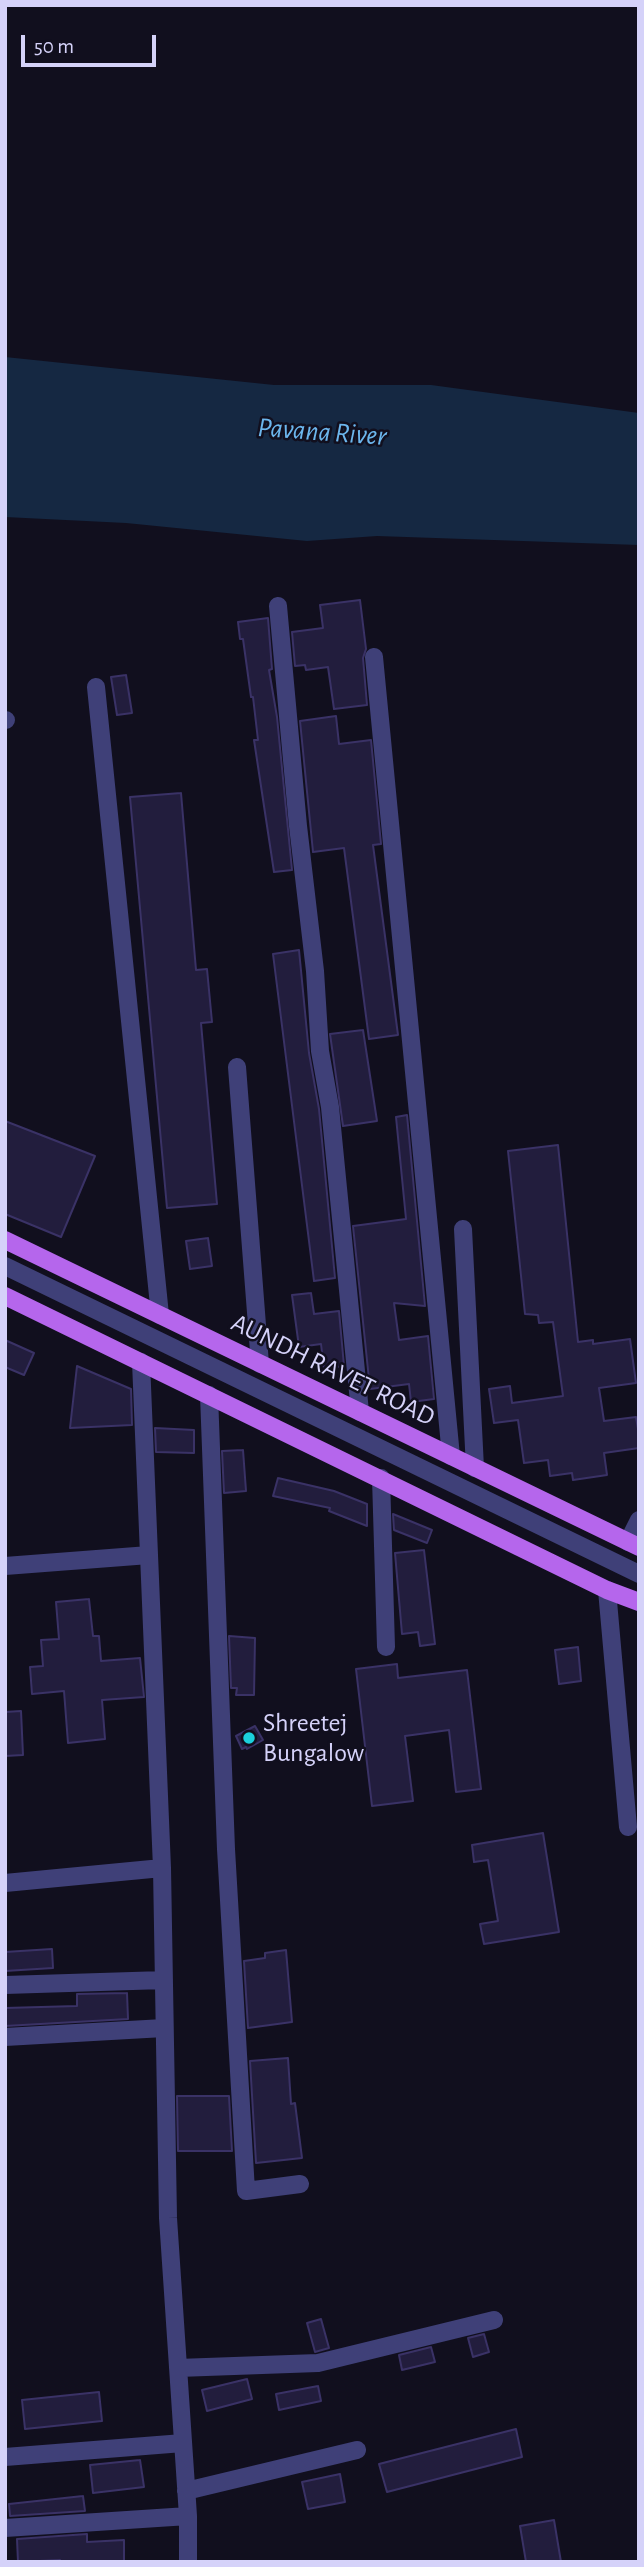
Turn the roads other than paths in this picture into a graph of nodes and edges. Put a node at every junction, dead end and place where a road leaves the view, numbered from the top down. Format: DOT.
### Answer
graph roads {
  1 [pos="278,606"];
  2 [pos="374,657"];
  3 [pos="96,687"];
  4 [pos="237,1067"];
  5 [pos="463,1229"];
  6 [pos="5,1240"];
  7 [pos="5,1266"];
  8 [pos="5,1296"];
  9 [pos="160,1315"];
  10 [pos="141,1362"];
  11 [pos="260,1364"];
  12 [pos="209,1395"];
  13 [pos="360,1412"];
  14 [pos="451,1456"];
  15 [pos="475,1468"];
  16 [pos="382,1478"];
  17 [pos="639,1520"];
  18 [pos="634,1544"];
  19 [pos="149,1555"];
  20 [pos="5,1566"];
  21 [pos="639,1574"];
  22 [pos="607,1590"];
  23 [pos="639,1602"];
  24 [pos="386,1647"];
  25 [pos="628,1827"];
  26 [pos="162,1868"];
  27 [pos="5,1883"];
  28 [pos="164,1980"];
  29 [pos="5,1985"];
  30 [pos="164,2028"];
  31 [pos="5,2037"];
  32 [pos="300,2184"];
  33 [pos="494,2320"];
  34 [pos="178,2368"];
  35 [pos="183,2443"];
  36 [pos="357,2451"];
  37 [pos="5,2457"];
  38 [pos="186,2491"];
  39 [pos="188,2516"];
  40 [pos="5,2528"];
  41 [pos="188,2562"];
  1 -- 13 [label="street"];
  2 -- 14 [label="street"];
  3 -- 9 [label="street"];
  4 -- 11 [label="street"];
  5 -- 15 [label="street"];
  6 -- 9 [label="main road, AUNDH RAVET ROAD"];
  7 -- 21 [label="street"];
  8 -- 10 [label="main road"];
  9 -- 11 [label="main road, AUNDH RAVET ROAD"];
  10 -- 12 [label="main road"];
  10 -- 19 [label="street"];
  11 -- 13 [label="main road, AUNDH RAVET ROAD"];
  12 -- 16 [label="main road"];
  12 -- 32 [label="street"];
  13 -- 14 [label="main road, AUNDH RAVET ROAD"];
  14 -- 15 [label="main road, AUNDH RAVET ROAD"];
  15 -- 18 [label="main road, AUNDH RAVET ROAD"];
  16 -- 22 [label="main road"];
  16 -- 24 [label="street"];
  17 -- 18 [label="street"];
  19 -- 20 [label="street"];
  19 -- 26 [label="street"];
  22 -- 23 [label="main road"];
  22 -- 25 [label="street"];
  26 -- 27 [label="street"];
  26 -- 28 [label="street"];
  28 -- 29 [label="street"];
  28 -- 30 [label="street"];
  30 -- 31 [label="street"];
  30 -- 34 [label="street"];
  33 -- 34 [label="street"];
  34 -- 35 [label="street"];
  35 -- 37 [label="street"];
  35 -- 38 [label="street"];
  36 -- 38 [label="street"];
  38 -- 39 [label="street"];
  39 -- 40 [label="street"];
  39 -- 41 [label="street"];
}
